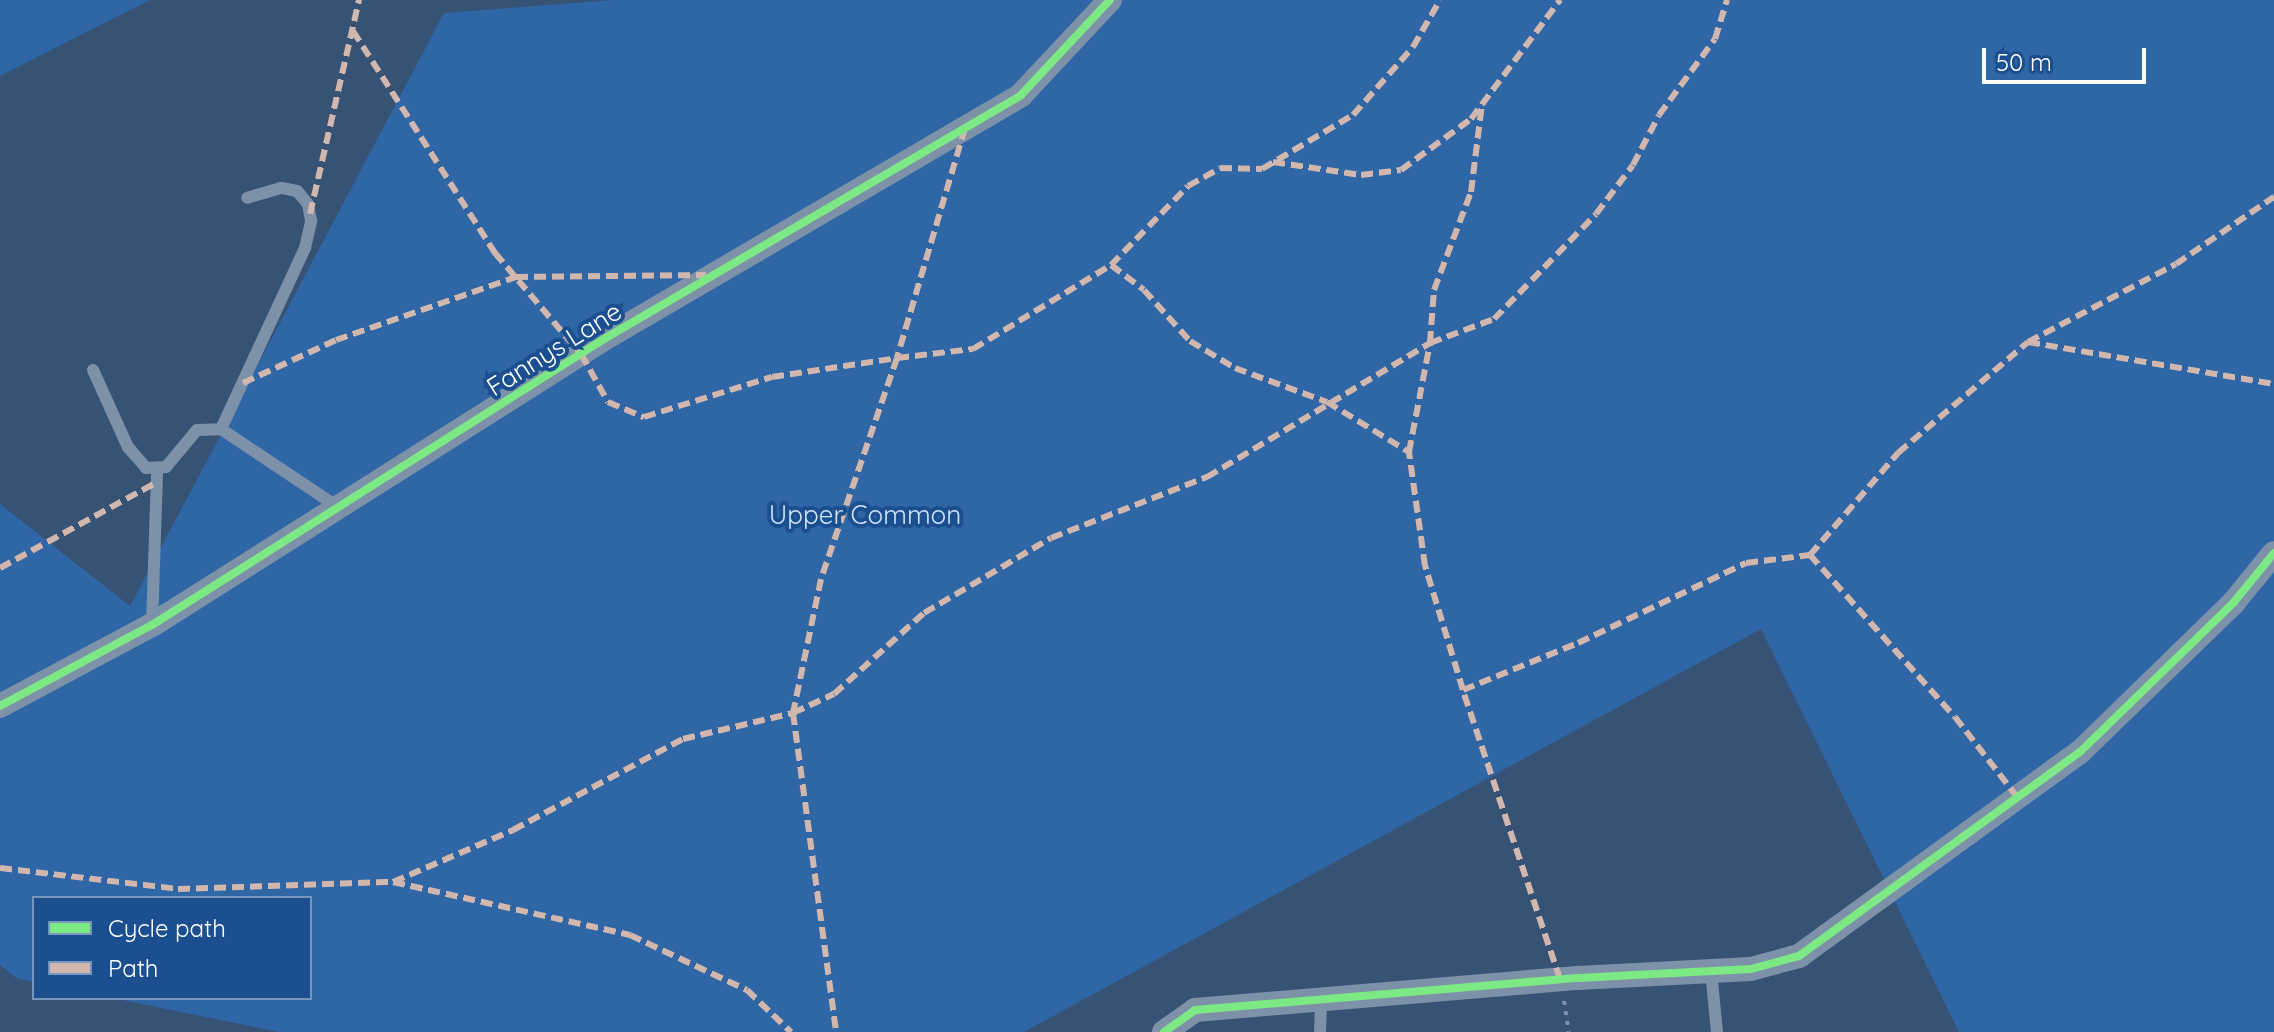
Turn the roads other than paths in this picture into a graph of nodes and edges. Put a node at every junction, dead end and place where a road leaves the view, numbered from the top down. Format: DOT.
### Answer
graph roads {
  1 [pos="1110,0"];
  2 [pos="247,198"];
  3 [pos="93,370"];
  4 [pos="221,429"];
  5 [pos="157,471"];
  6 [pos="341,509"];
  7 [pos="2274,553"];
  8 [pos="152,625"];
  9 [pos="0,706"];
  10 [pos="1711,971"];
  11 [pos="1321,999"];
  12 [pos="1164,1032"];
  13 [pos="1320,1032"];
  14 [pos="1717,1032"];
  1 -- 6 [label="street, Fannys Lane"];
  2 -- 4 [label="lane"];
  3 -- 5 [label="lane"];
  4 -- 5 [label="lane"];
  4 -- 6 [label="lane"];
  5 -- 8 [label="lane"];
  6 -- 8 [label="street, Fannys Lane"];
  7 -- 10 [label="street"];
  8 -- 9 [label="street, Fannys Lane"];
  10 -- 11 [label="street"];
  10 -- 14 [label="lane"];
  11 -- 12 [label="street"];
  11 -- 13 [label="lane"];
}
